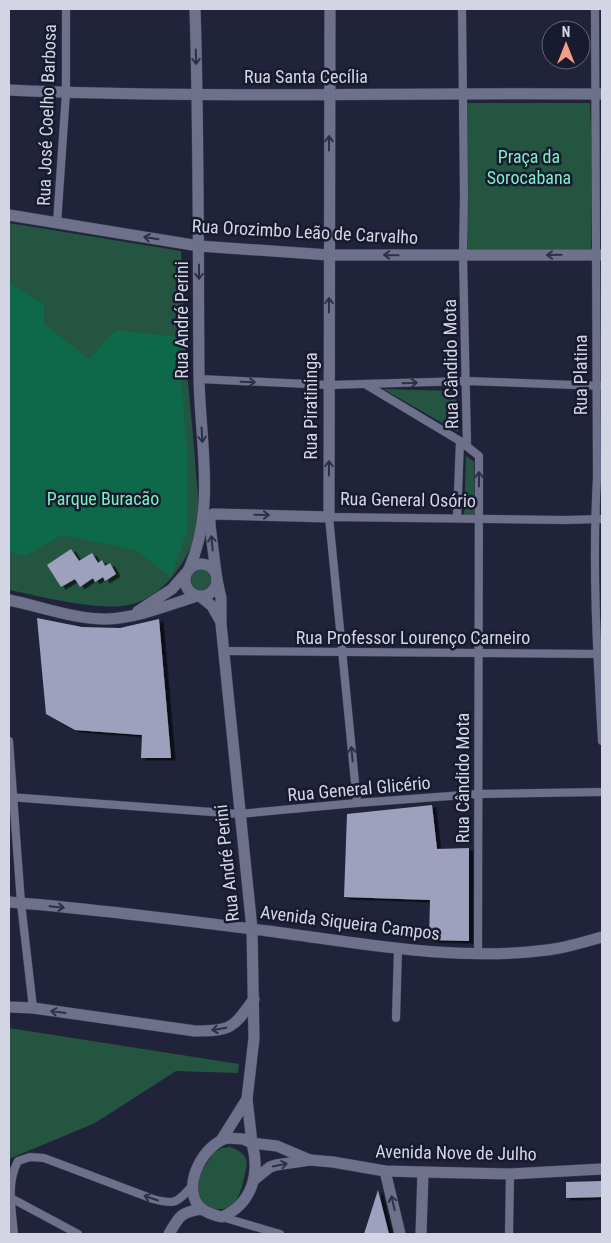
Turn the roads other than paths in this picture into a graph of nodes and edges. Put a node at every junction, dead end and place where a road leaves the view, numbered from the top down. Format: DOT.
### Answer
graph roads {
  1 [pos="66,9"];
  2 [pos="194,9"];
  3 [pos="330,9"];
  4 [pos="462,9"];
  5 [pos="595,9"];
  6 [pos="9,90"];
  7 [pos="66,93"];
  8 [pos="197,94"];
  9 [pos="598,94"];
  10 [pos="329,95"];
  11 [pos="463,95"];
  12 [pos="9,215"];
  13 [pos="57,223"];
  14 [pos="199,246"];
  15 [pos="329,254"];
  16 [pos="599,255"];
  17 [pos="463,256"];
  18 [pos="199,380"];
  19 [pos="466,381"];
  20 [pos="365,384"];
  21 [pos="328,385"];
  22 [pos="599,386"];
  23 [pos="460,441"];
  24 [pos="467,446"];
  25 [pos="214,514"];
  26 [pos="329,516"];
  27 [pos="457,518"];
  28 [pos="479,518"];
  29 [pos="598,519"];
  30 [pos="187,571"];
  31 [pos="216,576"];
  32 [pos="199,596"];
  33 [pos="9,600"];
  34 [pos="130,616"];
  35 [pos="221,624"];
  36 [pos="224,651"];
  37 [pos="341,653"];
  38 [pos="479,653"];
  39 [pos="600,654"];
  40 [pos="9,741"];
  41 [pos="602,741"];
  42 [pos="602,792"];
  43 [pos="477,794"];
  44 [pos="11,797"];
  45 [pos="357,803"];
  46 [pos="239,814"];
  47 [pos="9,902"];
  48 [pos="21,903"];
  49 [pos="252,929"];
  50 [pos="602,937"];
  51 [pos="398,948"];
  52 [pos="478,954"];
  53 [pos="254,999"];
  54 [pos="9,1007"];
  55 [pos="33,1008"];
  56 [pos="396,1018"];
  57 [pos="247,1099"];
  58 [pos="222,1140"];
  59 [pos="252,1142"];
  60 [pos="310,1160"];
  61 [pos="602,1169"];
  62 [pos="385,1171"];
  63 [pos="423,1172"];
  64 [pos="510,1174"];
  65 [pos="255,1179"];
  66 [pos="192,1186"];
  67 [pos="10,1198"];
  68 [pos="202,1209"];
  69 [pos="222,1217"];
  70 [pos="14,1234"];
  71 [pos="78,1234"];
  72 [pos="169,1234"];
  73 [pos="280,1234"];
  74 [pos="400,1234"];
  75 [pos="421,1234"];
  76 [pos="509,1234"];
  1 -- 7 [label="street, Rua José Coelho Barbosa"];
  2 -- 8 [label="main road, Rua André Perini, one-way"];
  3 -- 10 [label="main road, Rua Piratininga"];
  4 -- 11 [label="street, Rua Cândido Mota"];
  5 -- 9 [label="street, Rua Platina"];
  6 -- 7 [label="main road, Rua Santa Cecília"];
  7 -- 8 [label="main road, Rua Santa Cecília"];
  7 -- 13 [label="street, Rua José Coelho Barbosa"];
  8 -- 10 [label="main road, Rua Santa Cecília"];
  8 -- 14 [label="main road, Rua André Perini"];
  9 -- 11 [label="main road, Rua Santa Cecília"];
  9 -- 16 [label="street, Rua Platina"];
  10 -- 11 [label="main road, Rua Santa Cecília"];
  15 -- 10 [label="main road, Rua Piratininga, one-way"];
  11 -- 17 [label="street, Rua Cândido Mota"];
  12 -- 13 [label="main road, Rua Orozimbo Leão de Carvalho"];
  14 -- 13 [label="main road, Rua Orozimbo Leão de Carvalho, one-way"];
  14 -- 15 [label="main road, Rua Orozimbo Leão de Carvalho"];
  14 -- 18 [label="main road, Rua André Perini, one-way"];
  17 -- 15 [label="main road, Rua Orozimbo Leão de Carvalho, one-way"];
  21 -- 15 [label="main road, Rua Piratininga, one-way"];
  16 -- 17 [label="main road, Rua Orozimbo Leão de Carvalho, one-way"];
  16 -- 22 [label="street, Rua Platina"];
  17 -- 19 [label="street, Rua Cândido Mota"];
  18 -- 21 [label="street, one-way"];
  18 -- 30 [label="main road, Rua André Perini, one-way"];
  20 -- 19 [label="street, one-way"];
  19 -- 22 [label="street"];
  19 -- 24 [label="street, Rua Cândido Mota"];
  20 -- 21 [label="street"];
  20 -- 23 [label="street"];
  26 -- 21 [label="main road, Rua Piratininga, one-way"];
  22 -- 29 [label="street, Rua Platina"];
  23 -- 24 [label="street"];
  23 -- 27 [label="street, Rua Cândido Mota"];
  28 -- 24 [label="street, Rua Cândido Mota, one-way"];
  25 -- 26 [label="main road, Rua General Osório, one-way"];
  31 -- 25 [label="main road, Rua André Perini, one-way"];
  26 -- 27 [label="street, Rua General Osório"];
  26 -- 37 [label="street, Rua Piratininga"];
  27 -- 28 [label="street, Rua General Osório"];
  28 -- 29 [label="street, Rua General Osório"];
  28 -- 38 [label="street, Rua Cândido Mota"];
  29 -- 39 [label="street, Rua Platina"];
  30 -- 31 [label="main road"];
  30 -- 32 [label="main road"];
  30 -- 34 [label="main road"];
  31 -- 32 [label="main road"];
  31 -- 35 [label="main road, Rua André Perini"];
  32 -- 34 [label="main road"];
  32 -- 35 [label="main road, Rua André Perini"];
  33 -- 34 [label="main road"];
  35 -- 36 [label="main road, Rua André Perini"];
  36 -- 37 [label="street, Rua Professor Lourenço Carneiro"];
  36 -- 46 [label="main road, Rua André Perini"];
  37 -- 38 [label="street, Rua Professor Lourenço Carneiro"];
  45 -- 37 [label="street, Rua Piratininga, one-way"];
  38 -- 39 [label="street, Rua Professor Lourenço Carneiro"];
  38 -- 43 [label="street, Rua Cândido Mota"];
  39 -- 41 [label="street, Rua Platina"];
  40 -- 44 [label="street"];
  42 -- 43 [label="street, Rua General Glicério"];
  43 -- 45 [label="street, Rua General Glicério"];
  43 -- 52 [label="street, Rua Cândido Mota"];
  44 -- 46 [label="street, Rua General Glicério"];
  44 -- 48 [label="street"];
  45 -- 46 [label="street, Rua General Glicério"];
  46 -- 49 [label="main road, Rua André Perini"];
  47 -- 48 [label="main road, Avenida Siqueira Campos"];
  48 -- 49 [label="main road, Avenida Siqueira Campos, one-way"];
  48 -- 55 [label="street"];
  49 -- 51 [label="main road, Avenida Siqueira Campos"];
  49 -- 53 [label="main road, Rua André Perini"];
  50 -- 52 [label="main road, Avenida Siqueira Campos"];
  51 -- 52 [label="main road, Avenida Siqueira Campos"];
  51 -- 56 [label="street"];
  53 -- 55 [label="main road, one-way"];
  53 -- 57 [label="main road, Rua André Perini"];
  54 -- 55 [label="main road"];
  57 -- 58 [label="main road, Rua André Perini"];
  57 -- 59 [label="main road, Rua André Perini"];
  58 -- 59 [label="main road"];
  58 -- 66 [label="main road"];
  59 -- 60 [label="main road, Avenida Nove de Julho"];
  59 -- 65 [label="main road"];
  60 -- 62 [label="main road, Avenida Nove de Julho"];
  65 -- 60 [label="main road, Avenida Nove de Julho, one-way"];
  61 -- 64 [label="main road, Avenida Nove de Julho"];
  62 -- 63 [label="main road, Avenida Nove de Julho"];
  74 -- 62 [label="main road, one-way"];
  63 -- 64 [label="main road, Avenida Nove de Julho"];
  63 -- 75 [label="main road"];
  64 -- 76 [label="street"];
  65 -- 69 [label="main road"];
  66 -- 67 [label="street, one-way"];
  66 -- 68 [label="main road"];
  67 -- 70 [label="street"];
  67 -- 71 [label="street"];
  68 -- 69 [label="main road"];
  68 -- 72 [label="main road"];
  69 -- 73 [label="street"];
}
